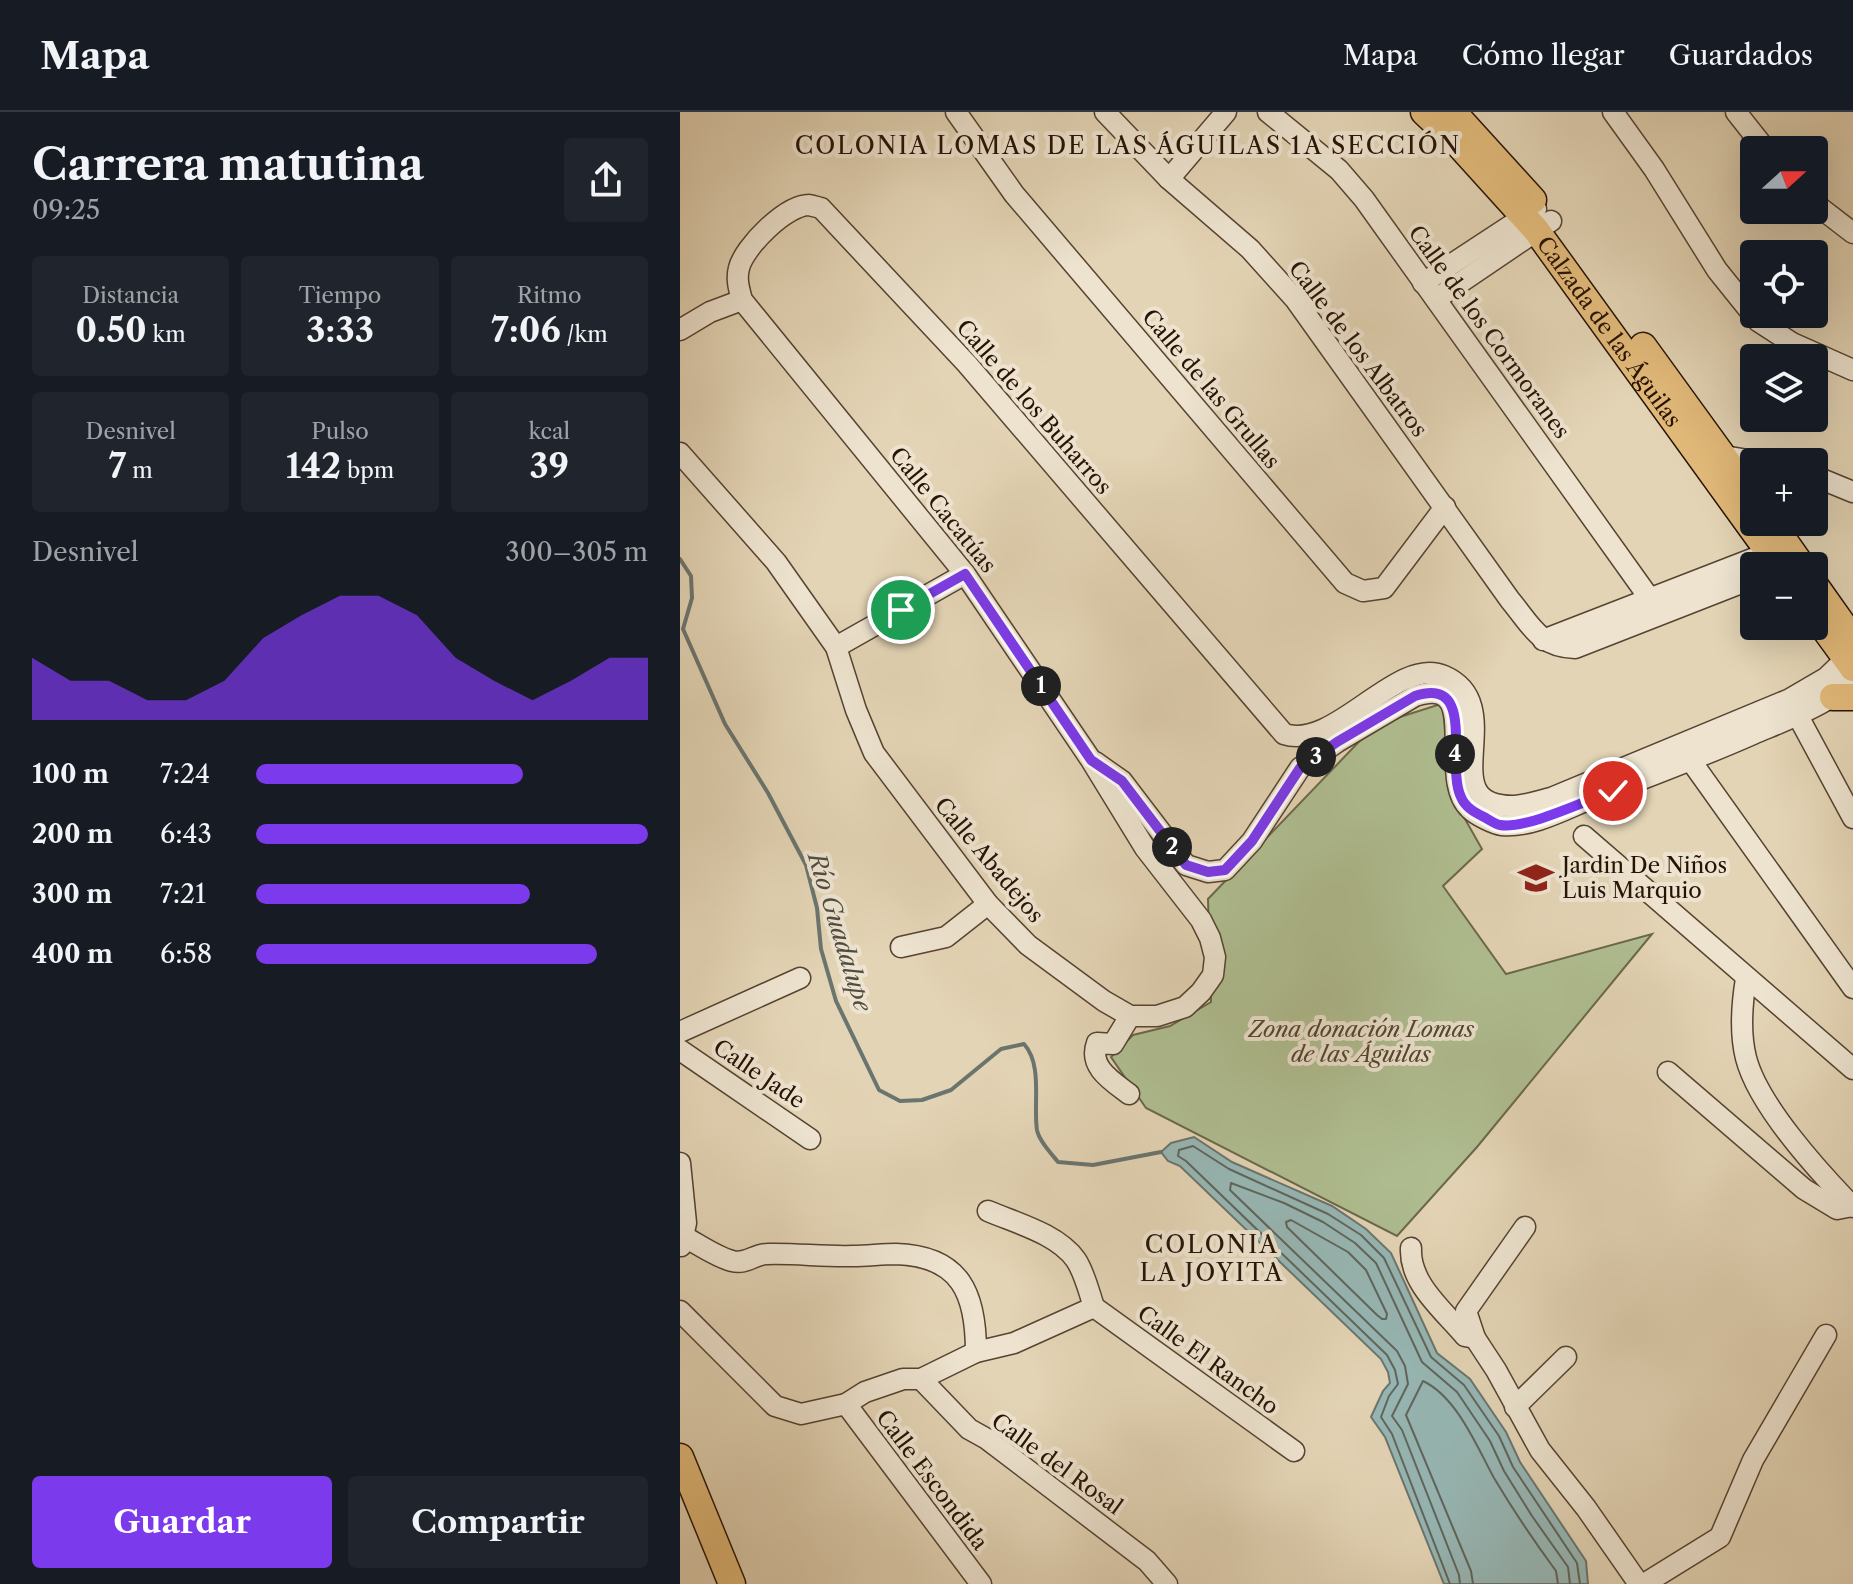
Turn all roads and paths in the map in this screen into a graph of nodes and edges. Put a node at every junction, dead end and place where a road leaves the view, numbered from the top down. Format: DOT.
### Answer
graph roads {
  1 [pos="1105,112"];
  2 [pos="1226,112"];
  3 [pos="1268,112"];
  4 [pos="1424,112"];
  5 [pos="1453,112"];
  6 [pos="1613,112"];
  7 [pos="1736,112"];
  8 [pos="962,114"];
  9 [pos="1755,136"];
  10 [pos="1169,179"];
  11 [pos="1828,214"];
  12 [pos="1538,219"];
  13 [pos="1853,233"];
  14 [pos="1430,291"];
  15 [pos="742,300"];
  16 [pos="680,330"];
  17 [pos="1853,370"];
  18 [pos="680,453"];
  19 [pos="1716,461"];
  20 [pos="1740,462"];
  21 [pos="1828,482"];
  22 [pos="1740,485"];
  23 [pos="1853,492"];
  24 [pos="1445,507"];
  25 [pos="1770,552"];
  26 [pos="1740,570"];
  27 [pos="965,574"];
  28 [pos="1740,583"];
  29 [pos="1650,599"];
  30 [pos="1828,612"];
  31 [pos="1828,631"];
  32 [pos="1543,640"];
  33 [pos="836,647"];
  34 [pos="1851,659"];
  35 [pos="1843,697"];
  36 [pos="1793,708"];
  37 [pos="1091,760"];
  38 [pos="1691,761"];
  39 [pos="1853,818"];
  40 [pos="1584,836"];
  41 [pos="988,904"];
  42 [pos="901,947"];
  43 [pos="800,978"];
  44 [pos="1746,979"];
  45 [pos="1853,988"];
  46 [pos="1130,1016"];
  47 [pos="680,1032"];
  48 [pos="680,1050"];
  49 [pos="1851,1063"];
  50 [pos="1668,1072"];
  51 [pos="1129,1094"];
  52 [pos="810,1139"];
  53 [pos="680,1163"];
  54 [pos="1852,1206"];
  55 [pos="988,1211"];
  56 [pos="1525,1227"];
  57 [pos="682,1243"];
  58 [pos="1411,1248"];
  59 [pos="1094,1307"];
  60 [pos="680,1311"];
  61 [pos="1826,1335"];
  62 [pos="1475,1338"];
  63 [pos="976,1352"];
  64 [pos="1566,1357"];
  65 [pos="921,1379"];
  66 [pos="846,1404"];
  67 [pos="1515,1407"];
  68 [pos="1294,1451"];
  69 [pos="680,1457"];
  70 [pos="732,1584"];
  71 [pos="981,1584"];
  72 [pos="1167,1584"];
  73 [pos="1641,1584"];
  1 -- 10 [label="street, Calle de los Albatros"];
  2 -- 10 [label="street"];
  3 -- 14 [label="street, Calle de los Cormoranes"];
  4 -- 12 [label="main road, Calzada de las Águilas"];
  5 -- 12 [label="main road, Calzada de las Águilas"];
  6 -- 17 [label="street"];
  7 -- 9 [label="street"];
  8 -- 24 [label="street, Calle de las Grullas"];
  10 -- 24 [label="street, Calle de los Albatros"];
  11 -- 13 [label="street"];
  12 -- 14 [label="street"];
  12 -- 19 [label="main road, Calzada de las Águilas"];
  14 -- 29 [label="street, Calle de los Cormoranes"];
  15 -- 16 [label="street"];
  15 -- 27 [label="street, Calle Cacatúas"];
  15 -- 36 [label="street, Calle de los Buharros"];
  18 -- 33 [label="street, Calle Abadejos"];
  19 -- 20 [label="street"];
  19 -- 22 [label="main road, Calzada de las Águilas"];
  19 -- 25 [label="main road, Calzada de las Águilas"];
  21 -- 23 [label="street"];
  24 -- 32 [label="street, Calle de los Albatros"];
  26 -- 29 [label="street"];
  27 -- 33 [label="street"];
  27 -- 37 [label="street, Calle Cacatúas"];
  28 -- 32 [label="street"];
  29 -- 32 [label="street"];
  30 -- 34 [label="main road"];
  31 -- 34 [label="main road"];
  33 -- 41 [label="street, Calle Abadejos"];
  34 -- 35 [label="street"];
  34 -- 36 [label="street"];
  35 -- 36 [label="street"];
  36 -- 38 [label="street"];
  36 -- 39 [label="street"];
  37 -- 38 [label="street"];
  37 -- 46 [label="street"];
  38 -- 45 [label="street"];
  40 -- 44 [label="street"];
  41 -- 42 [label="street"];
  41 -- 46 [label="street, Calle Abadejos"];
  43 -- 47 [label="street"];
  44 -- 49 [label="street"];
  44 -- 54 [label="street"];
  46 -- 51 [label="street"];
  48 -- 52 [label="street, Calle Jade"];
  50 -- 54 [label="street"];
  53 -- 57 [label="street"];
  55 -- 59 [label="street"];
  56 -- 62 [label="street"];
  57 -- 63 [label="street"];
  58 -- 62 [label="street"];
  59 -- 63 [label="street"];
  59 -- 68 [label="street, Calle El Rancho"];
  60 -- 66 [label="street"];
  61 -- 73 [label="street"];
  62 -- 67 [label="street"];
  63 -- 65 [label="street"];
  64 -- 67 [label="street"];
  65 -- 66 [label="street"];
  65 -- 72 [label="street, Calle del Rosal"];
  66 -- 71 [label="street, Calle Escondida"];
  67 -- 73 [label="street"];
  69 -- 70 [label="main road"];
}
